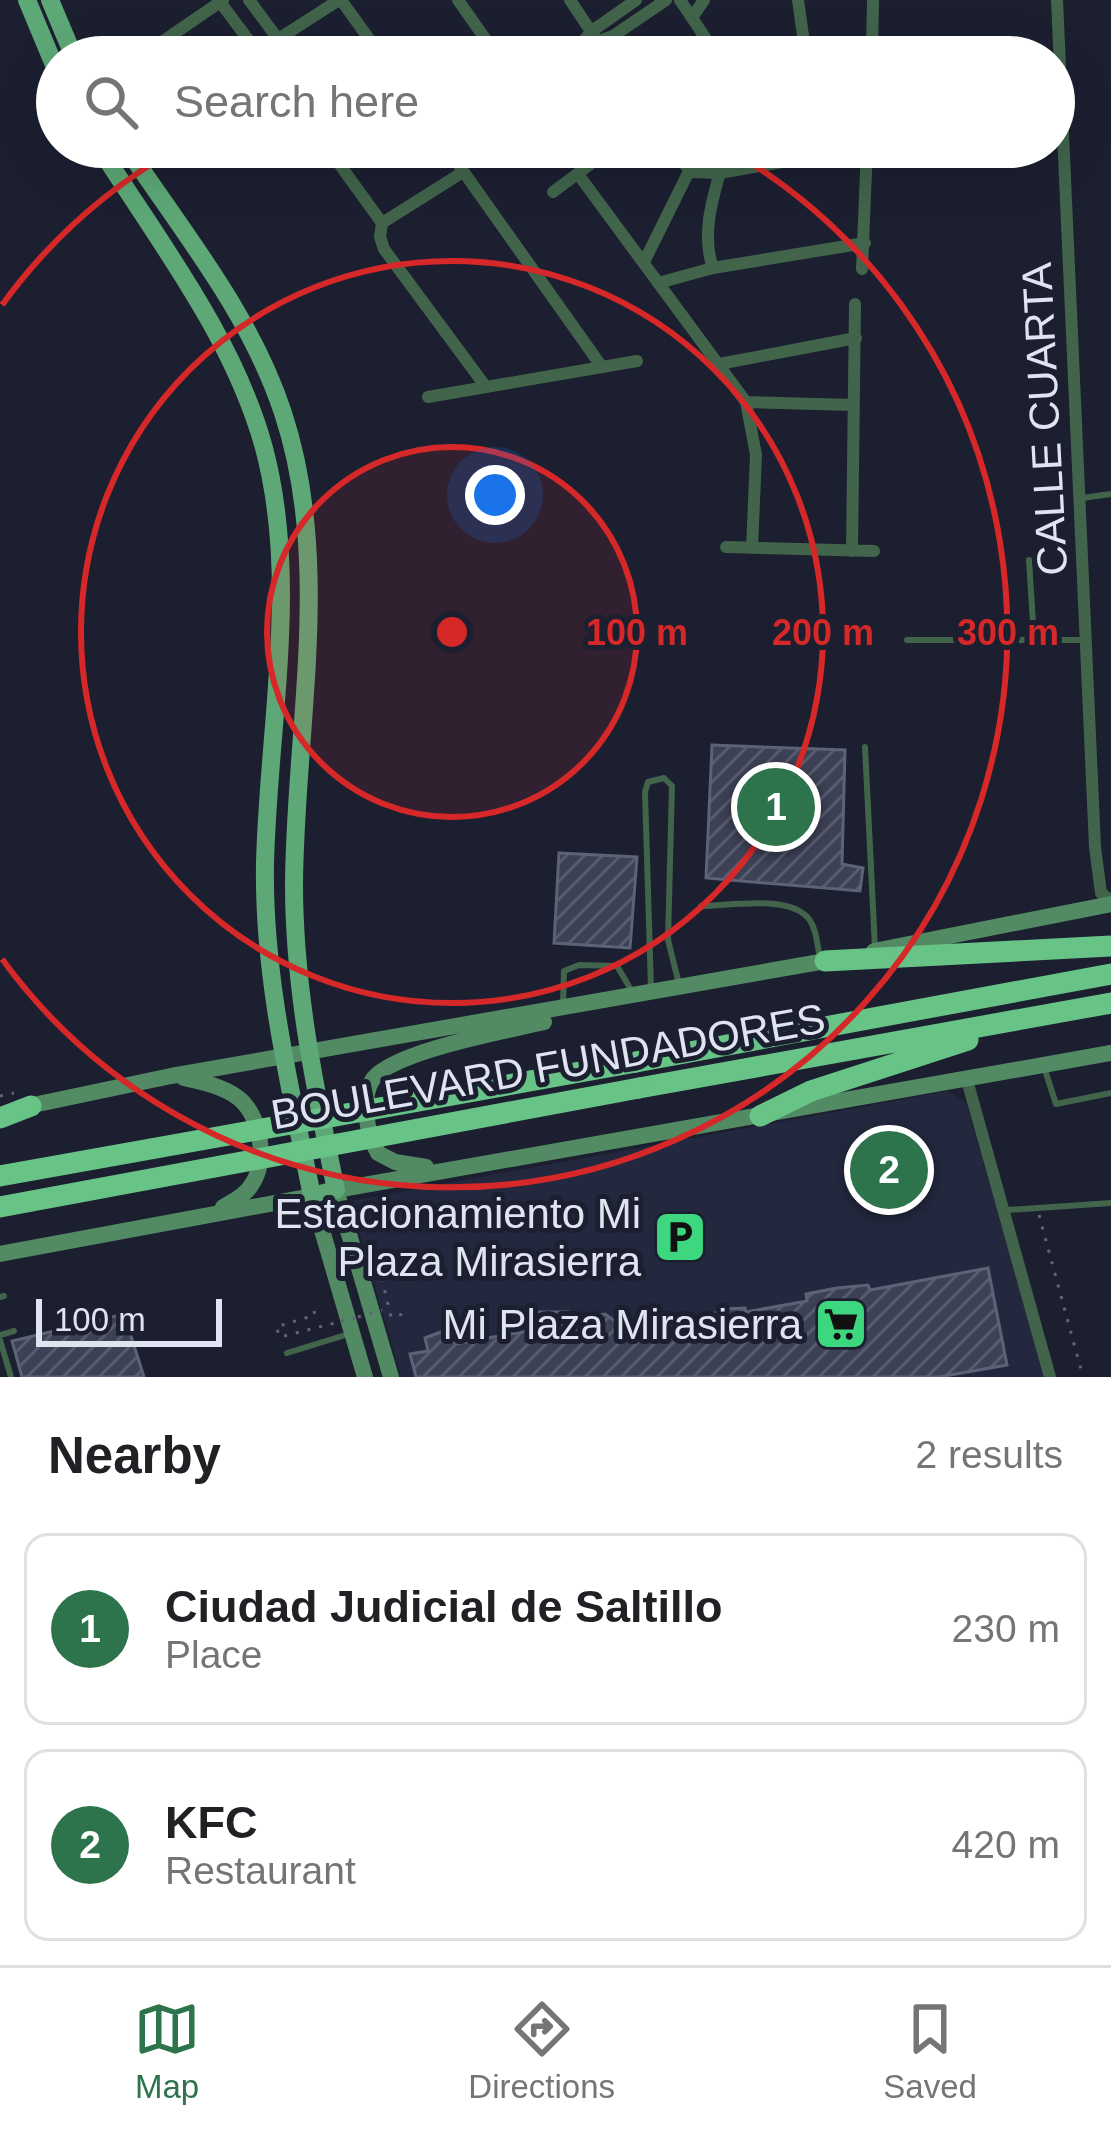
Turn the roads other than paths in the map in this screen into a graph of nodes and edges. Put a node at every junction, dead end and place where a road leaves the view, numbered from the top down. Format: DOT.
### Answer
graph roads {
  1 [pos="27,0"];
  2 [pos="50,0"];
  3 [pos="249,0"];
  4 [pos="340,0"];
  5 [pos="458,0"];
  6 [pos="570,0"];
  7 [pos="636,0"];
  8 [pos="666,0"];
  9 [pos="680,0"];
  10 [pos="704,0"];
  11 [pos="797,0"];
  12 [pos="873,0"];
  13 [pos="1058,0"];
  14 [pos="222,1"];
  15 [pos="693,16"];
  16 [pos="42,36"];
  17 [pos="65,36"];
  18 [pos="171,36"];
  19 [pos="246,36"];
  20 [pos="276,36"];
  21 [pos="283,36"];
  22 [pos="367,36"];
  23 [pos="483,36"];
  24 [pos="595,36"];
  25 [pos="597,36"];
  26 [pos="598,36"];
  27 [pos="705,36"];
  28 [pos="803,36"];
  29 [pos="872,36"];
  30 [pos="1060,36"];
  31 [pos="112,168"];
  32 [pos="140,168"];
  33 [pos="342,168"];
  34 [pos="460,168"];
  35 [pos="586,168"];
  36 [pos="688,168"];
  37 [pos="692,168"];
  38 [pos="721,168"];
  39 [pos="748,168"];
  40 [pos="867,168"];
  41 [pos="1066,168"];
  42 [pos="463,172"];
  43 [pos="691,172"];
  44 [pos="720,173"];
  45 [pos="578,174"];
  46 [pos="553,192"];
  47 [pos="382,223"];
  48 [pos="865,243"];
  49 [pos="644,262"];
  50 [pos="713,268"];
  51 [pos="862,269"];
  52 [pos="658,283"];
  53 [pos="855,304"];
  54 [pos="856,338"];
  55 [pos="637,361"];
  56 [pos="715,364"];
  57 [pos="602,367"];
  58 [pos="486,387"];
  59 [pos="428,398"];
  60 [pos="746,402"];
  61 [pos="853,406"];
  62 [pos="1111,494"];
  63 [pos="1082,499"];
  64 [pos="726,547"];
  65 [pos="752,548"];
  66 [pos="852,551"];
  67 [pos="874,551"];
  68 [pos="1029,560"];
  69 [pos="1034,639"];
  70 [pos="907,640"];
  71 [pos="1087,640"];
  72 [pos="865,747"];
  73 [pos="1111,902"];
  74 [pos="701,906"];
  75 [pos="1111,946"];
  76 [pos="876,951"];
  77 [pos="823,961"];
  78 [pos="1111,974"];
  79 [pos="681,988"];
  80 [pos="637,996"];
  81 [pos="1111,1003"];
  82 [pos="563,1009"];
  83 [pos="1040,1016"];
  84 [pos="307,1052"];
  85 [pos="1111,1053"];
  86 [pos="284,1057"];
  87 [pos="1044,1066"];
  88 [pos="171,1076"];
  89 [pos="967,1081"];
  90 [pos="1111,1093"];
  91 [pos="31,1106"];
  92 [pos="0,1115"];
  93 [pos="760,1116"];
  94 [pos="450,1169"];
  95 [pos="0,1176"];
  96 [pos="336,1190"];
  97 [pos="312,1196"];
  98 [pos="1111,1203"];
  99 [pos="0,1207"];
  100 [pos="1004,1210"];
  101 [pos="206,1215"];
  102 [pos="0,1253"];
  103 [pos="352,1322"];
  104 [pos="14,1331"];
  105 [pos="0,1337"];
  106 [pos="287,1353"];
  107 [pos="11,1377"];
  108 [pos="364,1377"];
  109 [pos="391,1377"];
  110 [pos="1050,1377"];
  1 -- 16 [label="main road"];
  2 -- 17 [label="main road"];
  3 -- 20 [label="street"];
  4 -- 21 [label="street"];
  4 -- 22 [label="street"];
  5 -- 23 [label="street"];
  6 -- 24 [label="street"];
  7 -- 25 [label="street"];
  8 -- 26 [label="street"];
  9 -- 15 [label="street"];
  10 -- 15 [label="street"];
  11 -- 28 [label="street"];
  12 -- 29 [label="street"];
  13 -- 30 [label="street, CALLE CUARTA"];
  14 -- 18 [label="street"];
  14 -- 19 [label="street"];
  15 -- 27 [label="street"];
  31 -- 86 [label="main road"];
  32 -- 84 [label="main road"];
  33 -- 47 [label="street"];
  34 -- 42 [label="street"];
  35 -- 45 [label="street"];
  36 -- 43 [label="street"];
  37 -- 43 [label="street"];
  38 -- 44 [label="street"];
  39 -- 44 [label="street"];
  40 -- 48 [label="street"];
  41 -- 63 [label="street, CALLE CUARTA"];
  42 -- 47 [label="street"];
  42 -- 57 [label="street"];
  43 -- 44 [label="street"];
  43 -- 49 [label="street"];
  44 -- 50 [label="street"];
  45 -- 46 [label="street"];
  45 -- 49 [label="street"];
  47 -- 58 [label="street"];
  48 -- 50 [label="street"];
  48 -- 51 [label="street"];
  49 -- 52 [label="street"];
  50 -- 52 [label="street"];
  52 -- 56 [label="street"];
  53 -- 54 [label="street"];
  54 -- 56 [label="street"];
  54 -- 61 [label="street"];
  55 -- 57 [label="street"];
  56 -- 60 [label="street"];
  57 -- 58 [label="street"];
  58 -- 59 [label="street"];
  60 -- 61 [label="street"];
  60 -- 65 [label="street"];
  61 -- 66 [label="street"];
  62 -- 63 [label="lane"];
  63 -- 71 [label="street, CALLE CUARTA"];
  64 -- 65 [label="street"];
  65 -- 66 [label="street"];
  66 -- 67 [label="street"];
  68 -- 69 [label="lane"];
  69 -- 70 [label="lane"];
  69 -- 71 [label="lane"];
  71 -- 73 [label="street, CALLE CUARTA"];
  72 -- 76 [label="lane"];
  73 -- 76 [label="main road"];
  74 -- 77 [label="lane"];
  75 -- 77 [label="highway"];
  76 -- 77 [label="main road"];
  77 -- 79 [label="main road"];
  78 -- 95 [label="highway, BOULEVARD FUNDADORES, bridge"];
  79 -- 80 [label="main road"];
  79 -- 80 [label="lane"];
  80 -- 82 [label="main road"];
  80 -- 82 [label="lane"];
  80 -- 94 [label="main road"];
  81 -- 83 [label="highway, BOULEVARD FUNDADORES"];
  82 -- 84 [label="main road"];
  83 -- 93 [label="highway"];
  83 -- 99 [label="highway, BOULEVARD FUNDADORES, bridge"];
  84 -- 86 [label="main road"];
  84 -- 96 [label="main road"];
  85 -- 87 [label="main road"];
  86 -- 88 [label="main road"];
  86 -- 97 [label="main road"];
  87 -- 89 [label="main road"];
  87 -- 90 [label="lane"];
  88 -- 91 [label="main road"];
  88 -- 101 [label="main road"];
  89 -- 93 [label="main road"];
  89 -- 100 [label="street"];
  91 -- 92 [label="highway"];
  93 -- 94 [label="main road"];
  94 -- 96 [label="main road"];
  96 -- 97 [label="main road"];
  96 -- 109 [label="main road"];
  97 -- 101 [label="main road"];
  97 -- 103 [label="main road"];
  98 -- 100 [label="lane"];
  100 -- 110 [label="street"];
  101 -- 102 [label="main road"];
  103 -- 106 [label="lane"];
  103 -- 108 [label="main road"];
  104 -- 105 [label="lane"];
  105 -- 107 [label="lane"];
}
